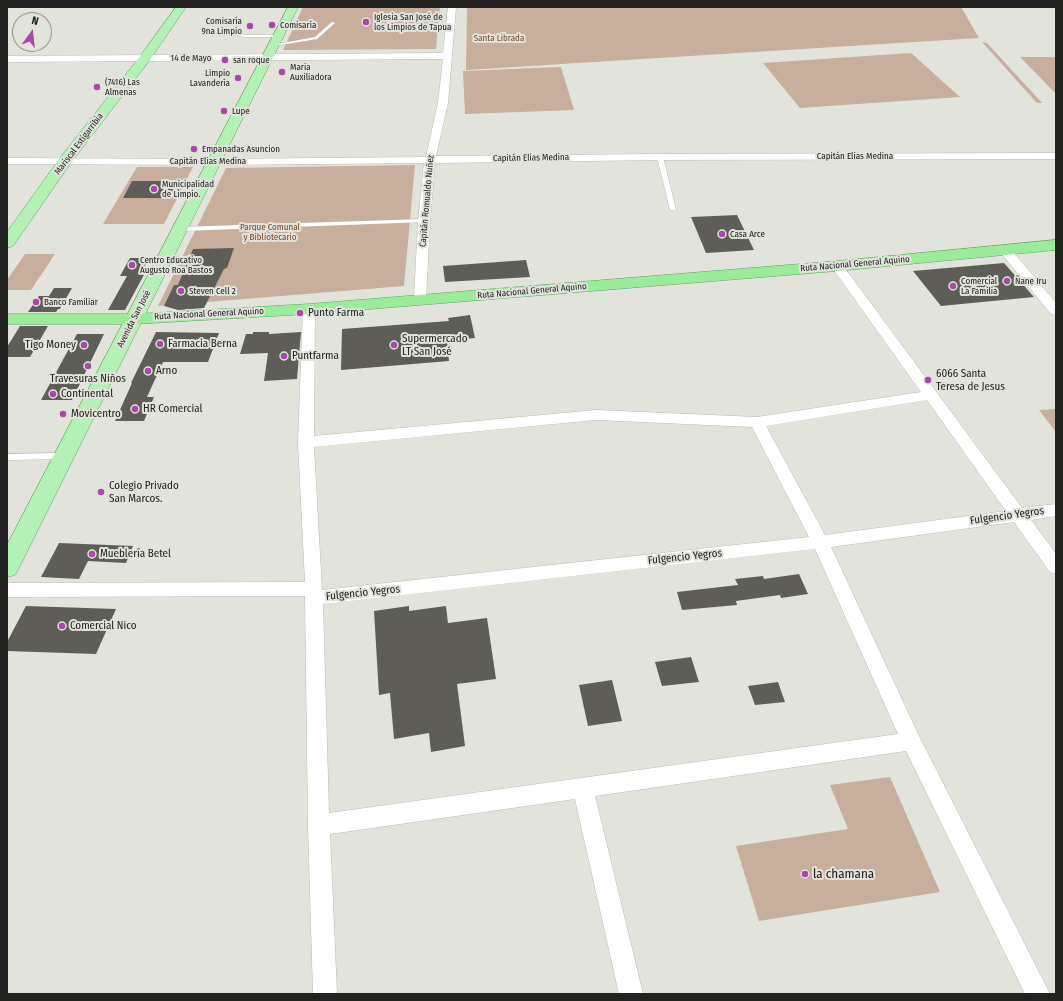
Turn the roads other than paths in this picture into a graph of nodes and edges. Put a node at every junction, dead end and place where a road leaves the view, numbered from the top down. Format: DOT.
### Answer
graph roads {
  1 [pos="181,7"];
  2 [pos="294,7"];
  3 [pos="452,7"];
  4 [pos="333,23"];
  5 [pos="222,31"];
  6 [pos="273,48"];
  7 [pos="447,53"];
  8 [pos="145,58"];
  9 [pos="7,59"];
  10 [pos="1056,156"];
  11 [pos="660,157"];
  12 [pos="430,159"];
  13 [pos="65,161"];
  14 [pos="7,162"];
  15 [pos="216,162"];
  16 [pos="672,210"];
  17 [pos="424,222"];
  18 [pos="181,229"];
  19 [pos="7,243"];
  20 [pos="1056,245"];
  21 [pos="1004,250"];
  22 [pos="837,266"];
  23 [pos="420,300"];
  24 [pos="309,309"];
  25 [pos="1056,311"];
  26 [pos="7,319"];
  27 [pos="134,319"];
  28 [pos="931,395"];
  29 [pos="757,422"];
  30 [pos="306,442"];
  31 [pos="64,456"];
  32 [pos="7,457"];
  33 [pos="1056,510"];
  34 [pos="1018,515"];
  35 [pos="820,542"];
  36 [pos="1056,567"];
  37 [pos="7,568"];
  38 [pos="7,590"];
  39 [pos="314,594"];
  40 [pos="911,741"];
  41 [pos="583,788"];
  42 [pos="319,825"];
  43 [pos="325,994"];
  44 [pos="631,994"];
  45 [pos="1038,994"];
  1 -- 8 [label="main road, Mariscal Estigarribia"];
  2 -- 6 [label="main road, Avenida San José"];
  3 -- 7 [label="street, Capitán Romualdo Nuñez"];
  4 -- 6 [label="lane"];
  5 -- 6 [label="lane"];
  6 -- 7 [label="street, 14 de Mayo"];
  6 -- 8 [label="street, 14 de Mayo"];
  6 -- 15 [label="main road, Avenida San José"];
  7 -- 12 [label="street, Capitán Romualdo Nuñez"];
  8 -- 9 [label="street, 14 de Mayo"];
  8 -- 13 [label="main road, Mariscal Estigarribia"];
  10 -- 11 [label="street, Capitán Elias Medina"];
  11 -- 12 [label="street, Capitán Elias Medina"];
  11 -- 16 [label="lane"];
  12 -- 15 [label="street, Capitán Elias Medina"];
  12 -- 17 [label="street, Capitán Romualdo Nuñez"];
  13 -- 14 [label="street, Capitán Elias Medina"];
  13 -- 15 [label="street, Capitán Elias Medina"];
  13 -- 19 [label="main road, Mariscal Estigarribia"];
  15 -- 18 [label="main road, Avenida San José"];
  17 -- 18 [label="lane"];
  17 -- 23 [label="street, Capitán Romualdo Nuñez"];
  18 -- 27 [label="main road, Avenida San José"];
  20 -- 21 [label="highway, Ruta Nacional General Aquino"];
  21 -- 22 [label="highway, Ruta Nacional General Aquino"];
  21 -- 25 [label="street"];
  22 -- 23 [label="highway, Ruta Nacional General Aquino"];
  22 -- 28 [label="street"];
  23 -- 24 [label="highway, Ruta Nacional General Aquino"];
  24 -- 27 [label="highway, Ruta Nacional General Aquino"];
  24 -- 30 [label="street"];
  26 -- 27 [label="highway, Ruta Nacional General Aquino"];
  27 -- 31 [label="main road, Avenida San José"];
  28 -- 29 [label="street"];
  28 -- 34 [label="street"];
  29 -- 30 [label="street"];
  29 -- 35 [label="street"];
  30 -- 39 [label="street"];
  31 -- 32 [label="lane"];
  31 -- 37 [label="main road, Avenida San José"];
  33 -- 34 [label="street, Fulgencio Yegros"];
  34 -- 35 [label="street, Fulgencio Yegros"];
  34 -- 36 [label="street"];
  35 -- 39 [label="street, Fulgencio Yegros"];
  35 -- 40 [label="street"];
  38 -- 39 [label="street, Fulgencio Yegros"];
  39 -- 42 [label="street"];
  40 -- 41 [label="street"];
  40 -- 45 [label="street"];
  41 -- 42 [label="street"];
  41 -- 44 [label="street"];
  42 -- 43 [label="street"];
}
